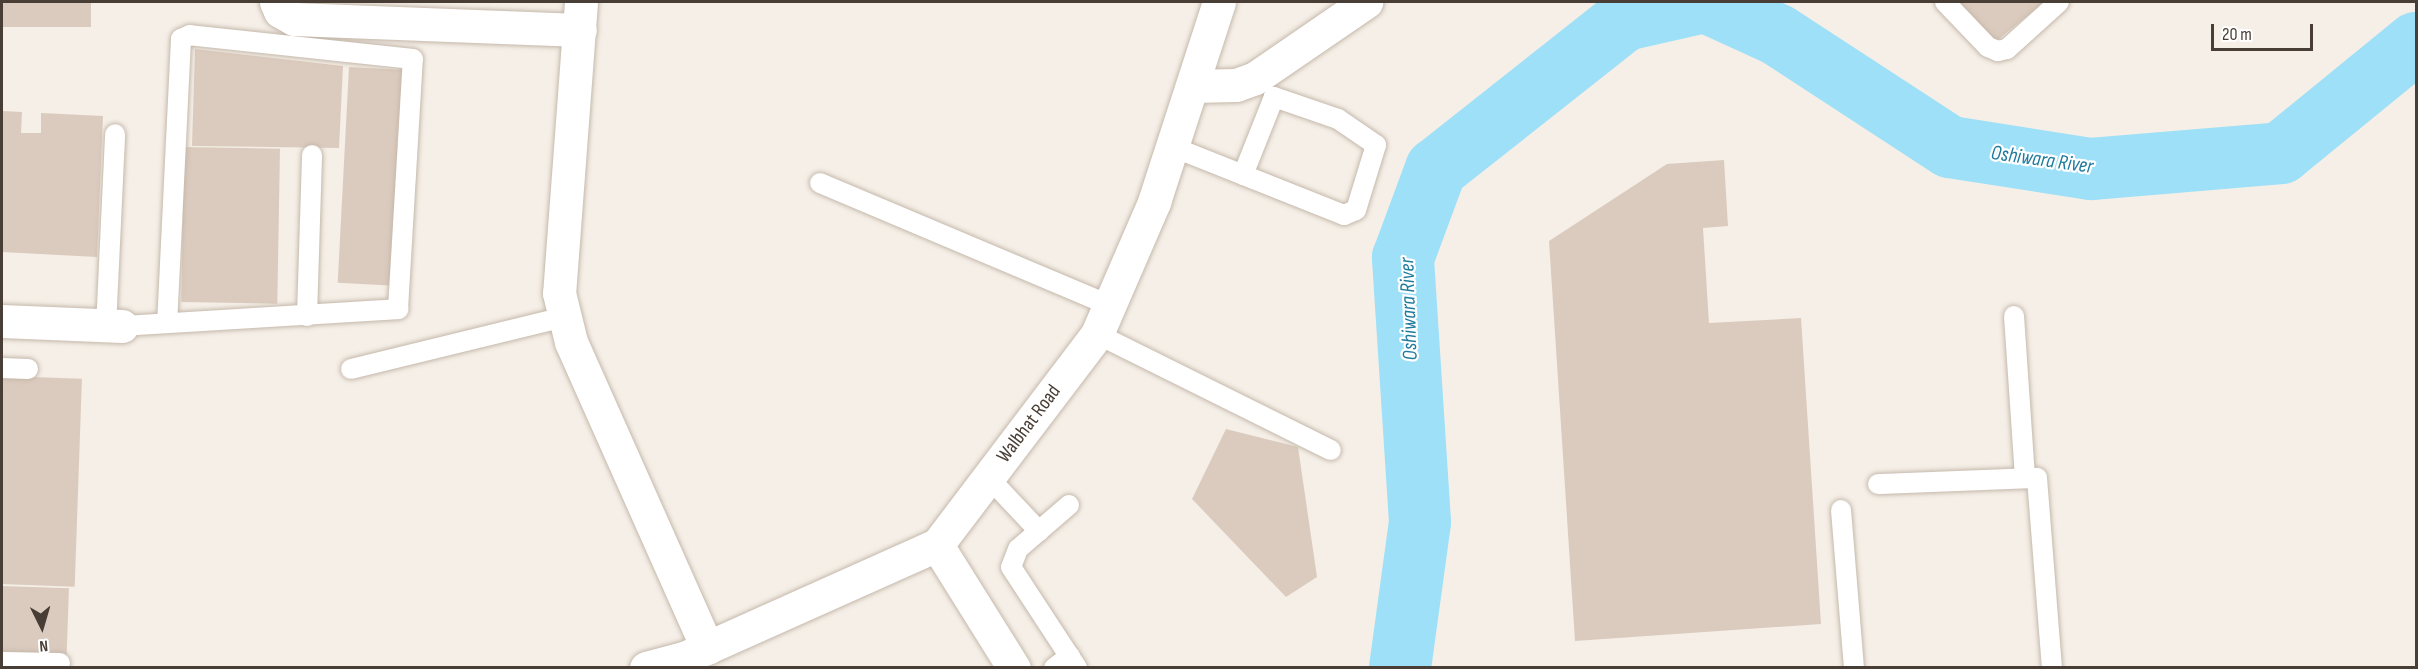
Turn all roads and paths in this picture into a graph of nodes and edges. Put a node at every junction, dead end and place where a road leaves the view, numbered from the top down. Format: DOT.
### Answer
graph roads {
  1 [pos="276,2"];
  2 [pos="1219,2"];
  3 [pos="1366,2"];
  4 [pos="1945,2"];
  5 [pos="2059,2"];
  6 [pos="580,16"];
  7 [pos="1193,86"];
  8 [pos="115,134"];
  9 [pos="1173,147"];
  10 [pos="312,155"];
  11 [pos="1243,175"];
  12 [pos="820,183"];
  13 [pos="307,316"];
  14 [pos="2014,316"];
  15 [pos="565,317"];
  16 [pos="1103,320"];
  17 [pos="2,321"];
  18 [pos="167,323"];
  19 [pos="114,327"];
  20 [pos="2,368"];
  21 [pos="28,369"];
  22 [pos="351,369"];
  23 [pos="1331,450"];
  24 [pos="2025,476"];
  25 [pos="989,478"];
  26 [pos="1878,484"];
  27 [pos="1069,505"];
  28 [pos="1841,510"];
  29 [pos="1039,531"];
  30 [pos="937,545"];
  31 [pos="707,648"];
  32 [pos="2,662"];
  33 [pos="60,663"];
  34 [pos="1067,664"];
  35 [pos="646,668"];
  36 [pos="1014,668"];
  37 [pos="1854,668"];
  38 [pos="2052,668"];
  1 -- 6 [label="street"];
  2 -- 7 [label="street, Walbhat Road"];
  3 -- 7 [label="street"];
  4 -- 5 [label="lane"];
  6 -- 15 [label="street"];
  7 -- 9 [label="street, Walbhat Road"];
  8 -- 19 [label="lane"];
  9 -- 11 [label="lane"];
  9 -- 16 [label="street, Walbhat Road"];
  10 -- 13 [label="lane"];
  11 -- 11 [label="lane"];
  12 -- 16 [label="lane"];
  13 -- 18 [label="lane"];
  13 -- 18 [label="lane"];
  14 -- 24 [label="lane"];
  15 -- 22 [label="lane"];
  15 -- 31 [label="street"];
  16 -- 23 [label="lane"];
  16 -- 25 [label="street, Walbhat Road"];
  17 -- 19 [label="street"];
  18 -- 19 [label="lane"];
  20 -- 21 [label="lane"];
  24 -- 26 [label="lane"];
  24 -- 38 [label="lane"];
  25 -- 29 [label="lane"];
  25 -- 30 [label="street, Walbhat Road"];
  27 -- 29 [label="lane"];
  28 -- 37 [label="lane"];
  29 -- 34 [label="lane"];
  30 -- 31 [label="street, Walbhat Road"];
  30 -- 36 [label="street"];
  31 -- 35 [label="street, Walbhat Road"];
  32 -- 33 [label="lane"];
}
